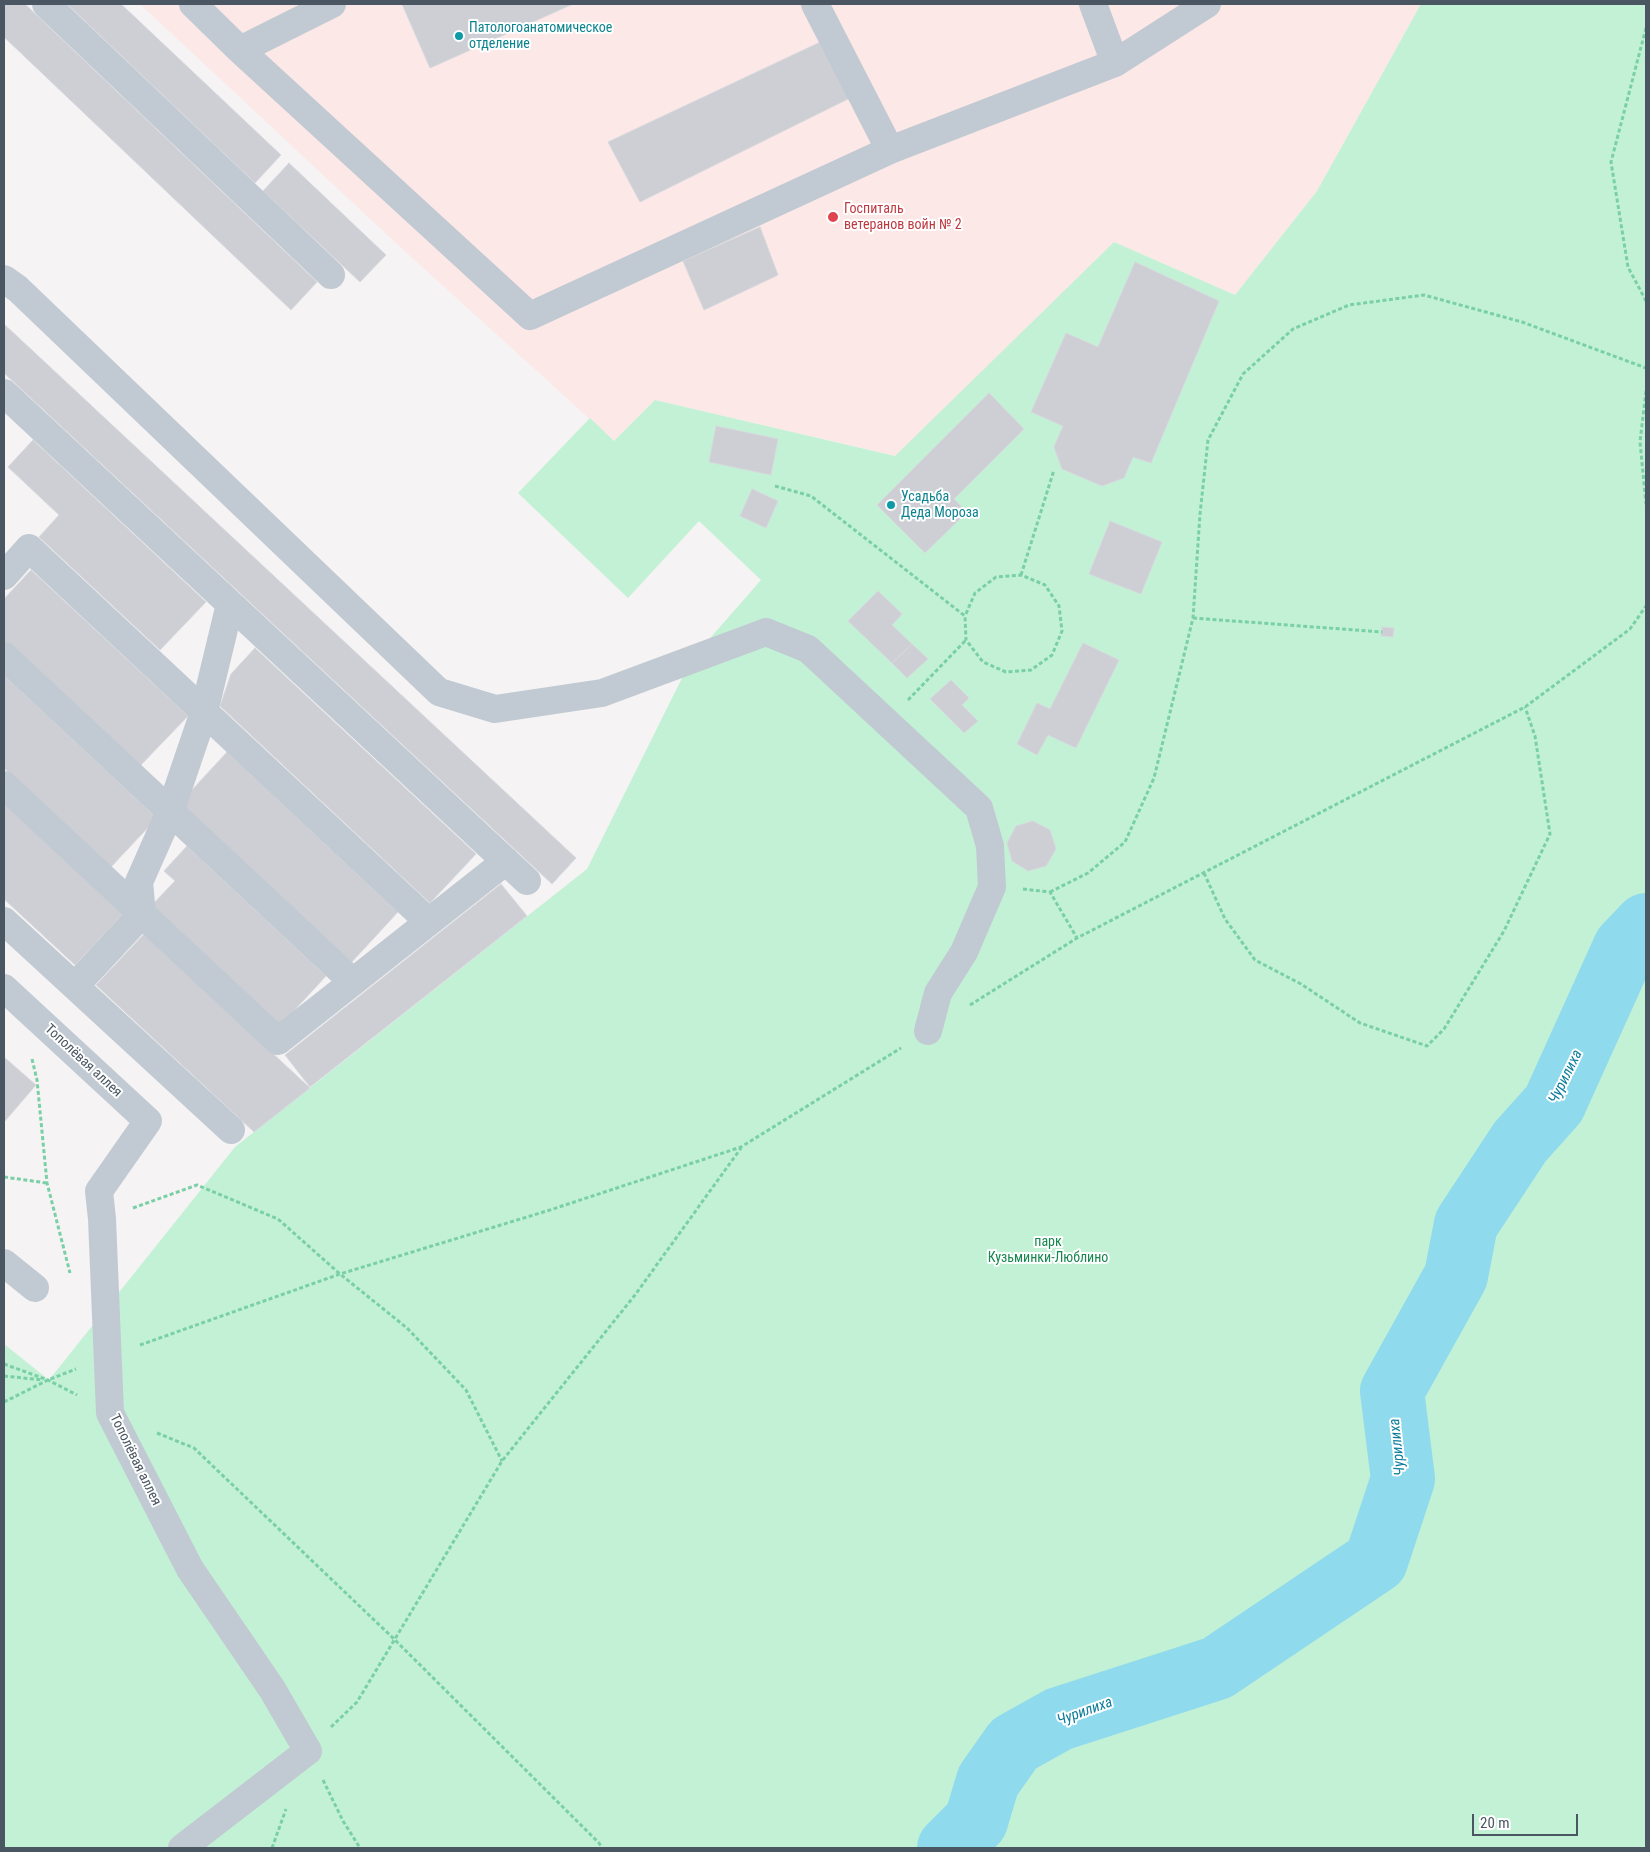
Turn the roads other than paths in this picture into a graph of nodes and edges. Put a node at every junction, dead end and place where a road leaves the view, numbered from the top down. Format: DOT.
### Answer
graph roads {
  1 [pos="46,4"];
  2 [pos="193,4"];
  3 [pos="332,4"];
  4 [pos="816,4"];
  5 [pos="1093,4"];
  6 [pos="1207,4"];
  7 [pos="240,50"];
  8 [pos="1115,63"];
  9 [pos="890,150"];
  10 [pos="331,275"];
  11 [pos="4,279"];
  12 [pos="4,393"];
  13 [pos="4,576"];
  14 [pos="230,604"];
  15 [pos="4,656"];
  16 [pos="204,712"];
  17 [pos="4,785"];
  18 [pos="170,812"];
  19 [pos="506,861"];
  20 [pos="527,881"];
  21 [pos="142,914"];
  22 [pos="4,921"];
  23 [pos="429,922"];
  24 [pos="353,982"];
  25 [pos="75,986"];
  26 [pos="4,988"];
  27 [pos="928,1031"];
  28 [pos="231,1130"];
  29 [pos="4,1263"];
  30 [pos="34,1288"];
  31 [pos="182,1848"];
  1 -- 10 [label="street"];
  2 -- 7 [label="street"];
  3 -- 7 [label="street"];
  4 -- 9 [label="street"];
  5 -- 8 [label="street"];
  6 -- 8 [label="street"];
  7 -- 9 [label="street"];
  8 -- 9 [label="street"];
  11 -- 27 [label="street"];
  12 -- 14 [label="street"];
  13 -- 16 [label="street"];
  14 -- 16 [label="street"];
  14 -- 19 [label="street"];
  15 -- 18 [label="street"];
  16 -- 18 [label="street"];
  16 -- 23 [label="street"];
  17 -- 21 [label="street"];
  18 -- 21 [label="street"];
  18 -- 24 [label="street"];
  19 -- 20 [label="street"];
  19 -- 23 [label="street"];
  21 -- 24 [label="street"];
  21 -- 25 [label="street"];
  22 -- 25 [label="street"];
  23 -- 24 [label="street"];
  25 -- 28 [label="street"];
  26 -- 31 [label="street, Тополёвая аллея"];
  29 -- 30 [label="street"];
}
